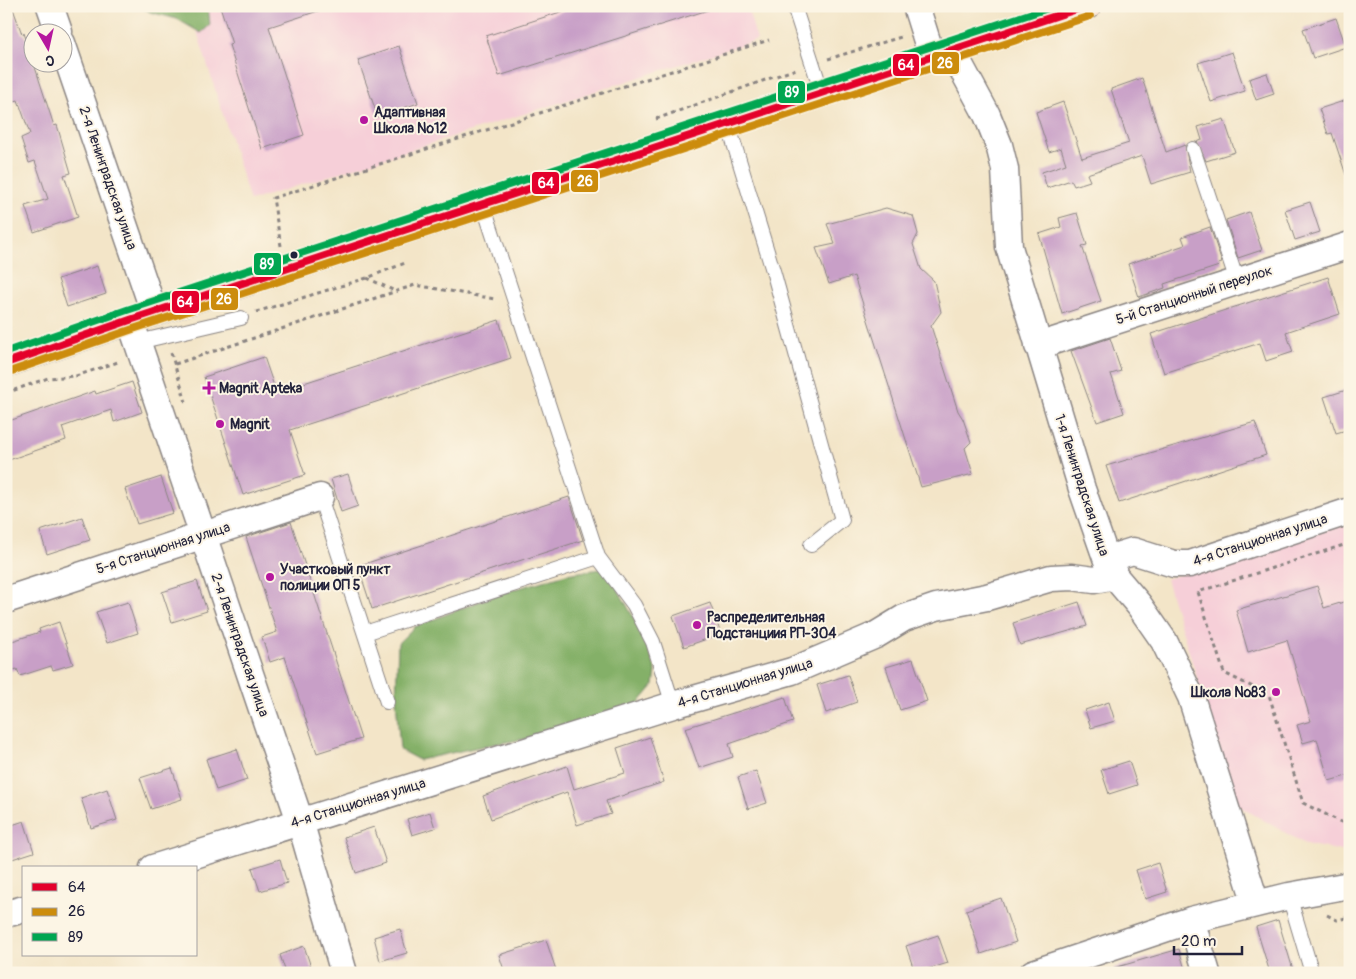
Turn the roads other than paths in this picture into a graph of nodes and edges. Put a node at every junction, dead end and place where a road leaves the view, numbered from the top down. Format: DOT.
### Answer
graph roads {
  1 [pos="50,6"];
  2 [pos="794,6"];
  3 [pos="916,6"];
  4 [pos="1087,6"];
  5 [pos="56,22"];
  6 [pos="942,54"];
  7 [pos="70,72"];
  8 [pos="822,93"];
  9 [pos="728,124"];
  10 [pos="1193,149"];
  11 [pos="483,204"];
  12 [pos="1350,245"];
  13 [pos="1237,281"];
  14 [pos="240,318"];
  15 [pos="141,332"];
  16 [pos="1038,346"];
  17 [pos="6,363"];
  18 [pos="320,497"];
  19 [pos="1350,511"];
  20 [pos="203,535"];
  21 [pos="811,544"];
  22 [pos="598,557"];
  23 [pos="1111,572"];
  24 [pos="6,600"];
  25 [pos="365,633"];
  26 [pos="387,702"];
  27 [pos="674,705"];
  28 [pos="300,821"];
  29 [pos="159,866"];
  30 [pos="1350,886"];
  31 [pos="1289,896"];
  32 [pos="1256,904"];
  33 [pos="22,910"];
  34 [pos="6,914"];
  35 [pos="1191,920"];
  36 [pos="344,973"];
  37 [pos="1033,973"];
  38 [pos="1207,973"];
  39 [pos="1312,973"];
  1 -- 5 [label="street"];
  2 -- 8 [label="lane"];
  3 -- 6 [label="street, 1-я Ленинградская улица"];
  4 -- 6 [label="main road"];
  6 -- 8 [label="main road"];
  6 -- 16 [label="street, 1-я Ленинградская улица"];
  7 -- 15 [label="street, 2-я Ленинградская улица"];
  8 -- 9 [label="main road"];
  9 -- 11 [label="main road"];
  9 -- 21 [label="lane"];
  10 -- 13 [label="lane"];
  11 -- 15 [label="main road"];
  11 -- 22 [label="lane"];
  12 -- 13 [label="street, 5-й Станционный переулок"];
  13 -- 16 [label="street, 5-й Станционный переулок"];
  14 -- 15 [label="lane"];
  15 -- 17 [label="main road"];
  15 -- 20 [label="street, 2-я Ленинградская улица"];
  16 -- 23 [label="street, 1-я Ленинградская улица"];
  18 -- 20 [label="street, 5-я Станционная улица"];
  18 -- 25 [label="lane"];
  19 -- 23 [label="street, 4-я Станционная улица"];
  20 -- 24 [label="street, 5-я Станционная улица"];
  20 -- 28 [label="street, 2-я Ленинградская улица"];
  22 -- 25 [label="lane"];
  22 -- 27 [label="lane"];
  23 -- 27 [label="street, 4-я Станционная улица"];
  23 -- 32 [label="street, 1-я Ленинградская улица"];
  25 -- 26 [label="lane"];
  27 -- 28 [label="street, 4-я Станционная улица"];
  28 -- 29 [label="street, 4-я Станционная улица"];
  28 -- 36 [label="street, 2-я Ленинградская улица"];
  30 -- 31 [label="street"];
  31 -- 32 [label="street"];
  31 -- 39 [label="lane"];
  32 -- 35 [label="street"];
  33 -- 34 [label="street"];
  35 -- 37 [label="street"];
  35 -- 38 [label="street"];
}
